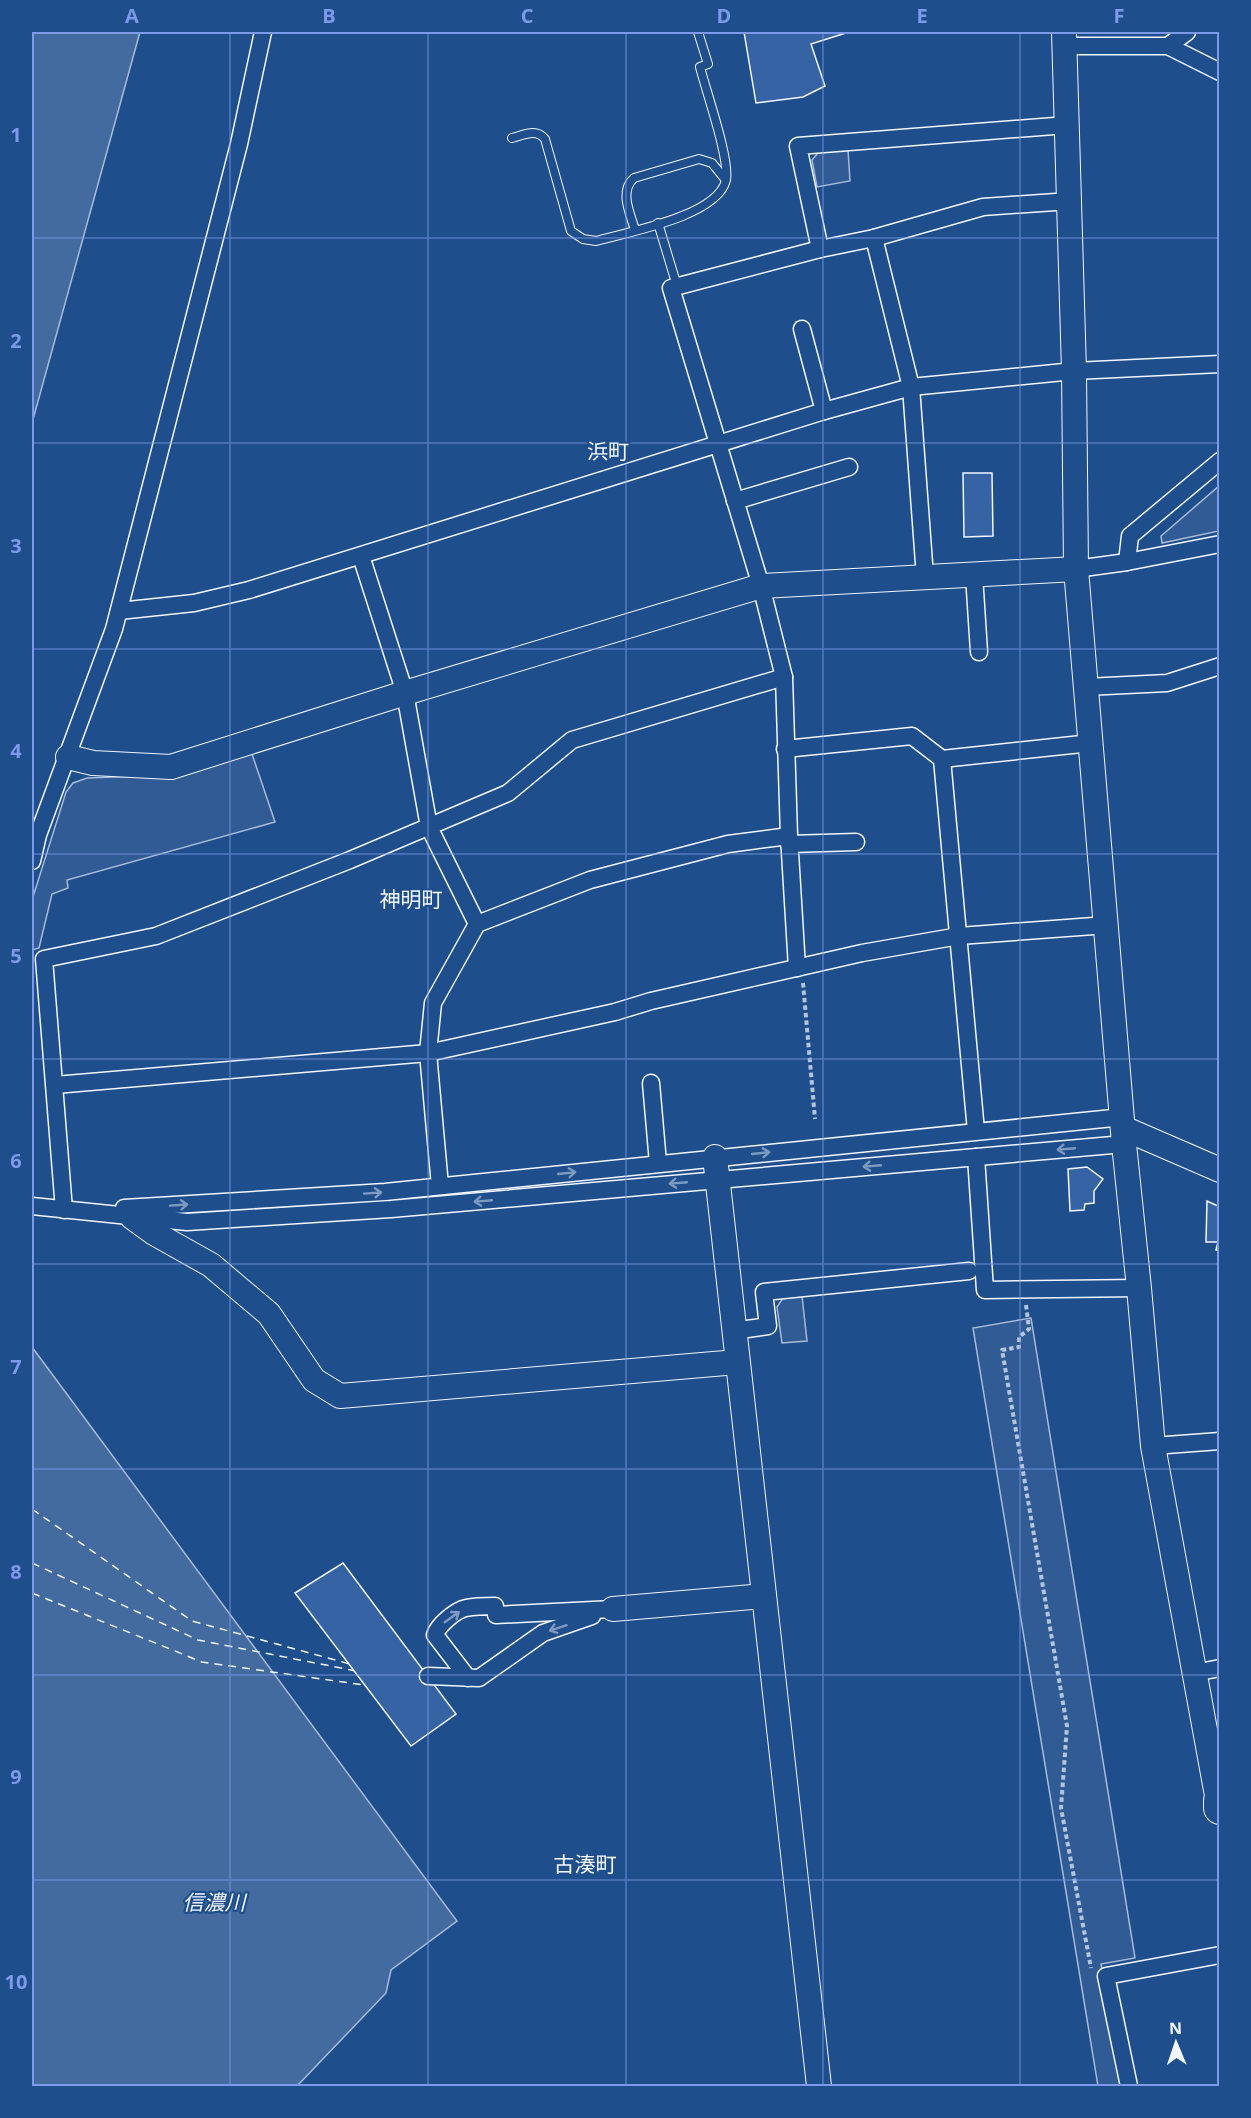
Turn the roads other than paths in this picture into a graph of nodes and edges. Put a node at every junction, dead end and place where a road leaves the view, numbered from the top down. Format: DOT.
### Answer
graph roads {
  1 [pos="263,32"];
  2 [pos="698,32"];
  3 [pos="1187,32"];
  4 [pos="1064,39"];
  5 [pos="1168,46"];
  6 [pos="1220,72"];
  7 [pos="1067,125"];
  8 [pos="512,138"];
  9 [pos="726,180"];
  10 [pos="1070,201"];
  11 [pos="658,223"];
  12 [pos="635,230"];
  13 [pos="874,238"];
  14 [pos="820,249"];
  15 [pos="677,286"];
  16 [pos="802,329"];
  17 [pos="1220,364"];
  18 [pos="1074,371"];
  19 [pos="910,387"];
  20 [pos="824,411"];
  21 [pos="718,445"];
  22 [pos="1220,461"];
  23 [pos="849,467"];
  24 [pos="735,501"];
  25 [pos="1220,544"];
  26 [pos="361,556"];
  27 [pos="1127,562"];
  28 [pos="1076,569"];
  29 [pos="974,575"];
  30 [pos="925,577"];
  31 [pos="761,586"];
  32 [pos="119,611"];
  33 [pos="979,652"];
  34 [pos="1220,666"];
  35 [pos="784,677"];
  36 [pos="1086,687"];
  37 [pos="405,693"];
  38 [pos="1091,743"];
  39 [pos="785,749"];
  40 [pos="68,758"];
  41 [pos="942,759"];
  42 [pos="429,827"];
  43 [pos="789,840"];
  44 [pos="856,842"];
  45 [pos="32,861"];
  46 [pos="477,924"];
  47 [pos="1107,925"];
  48 [pos="959,936"];
  49 [pos="799,968"];
  50 [pos="428,1053"];
  51 [pos="651,1083"];
  52 [pos="55,1085"];
  53 [pos="1123,1129"];
  54 [pos="976,1131"];
  55 [pos="976,1157"];
  56 [pos="657,1163"];
  57 [pos="716,1169"];
  58 [pos="1220,1170"];
  59 [pos="440,1186"];
  60 [pos="32,1206"];
  61 [pos="71,1211"];
  62 [pos="132,1217"];
  63 [pos="969,1271"];
  64 [pos="1139,1288"];
  65 [pos="734,1330"];
  66 [pos="737,1362"];
  67 [pos="1220,1441"];
  68 [pos="1153,1446"];
  69 [pos="764,1596"];
  70 [pos="613,1609"];
  71 [pos="1220,1668"];
  72 [pos="1194,1673"];
  73 [pos="428,1676"];
  74 [pos="468,1678"];
  75 [pos="1219,1803"];
  76 [pos="1220,1955"];
  77 [pos="819,2086"];
  78 [pos="1129,2086"];
  1 -- 32 [label="street"];
  2 -- 9 [label="lane"];
  3 -- 5 [label="street"];
  4 -- 5 [label="street"];
  4 -- 7 [label="street"];
  5 -- 6 [label="street"];
  7 -- 10 [label="street"];
  7 -- 14 [label="street"];
  8 -- 12 [label="lane"];
  9 -- 11 [label="lane"];
  9 -- 12 [label="lane"];
  10 -- 13 [label="street"];
  10 -- 18 [label="street"];
  11 -- 12 [label="lane"];
  11 -- 15 [label="lane"];
  13 -- 14 [label="street"];
  13 -- 19 [label="street"];
  14 -- 15 [label="street"];
  15 -- 21 [label="street"];
  16 -- 20 [label="street"];
  17 -- 18 [label="street"];
  18 -- 19 [label="street"];
  18 -- 28 [label="street"];
  19 -- 20 [label="street"];
  19 -- 30 [label="street"];
  20 -- 21 [label="street"];
  21 -- 24 [label="street"];
  21 -- 26 [label="street"];
  22 -- 27 [label="street"];
  23 -- 24 [label="street"];
  24 -- 31 [label="street"];
  25 -- 27 [label="street"];
  26 -- 32 [label="street"];
  26 -- 37 [label="street"];
  27 -- 28 [label="street"];
  28 -- 29 [label="street"];
  28 -- 36 [label="street"];
  29 -- 30 [label="street"];
  29 -- 33 [label="street"];
  30 -- 31 [label="street"];
  31 -- 35 [label="street"];
  31 -- 37 [label="street"];
  32 -- 40 [label="street"];
  34 -- 36 [label="street"];
  35 -- 39 [label="street"];
  35 -- 42 [label="street"];
  36 -- 38 [label="street"];
  37 -- 40 [label="street"];
  37 -- 42 [label="street"];
  38 -- 41 [label="street"];
  38 -- 47 [label="street"];
  39 -- 41 [label="street"];
  39 -- 43 [label="street"];
  40 -- 45 [label="street"];
  41 -- 48 [label="street"];
  42 -- 46 [label="street"];
  42 -- 52 [label="street"];
  43 -- 44 [label="street"];
  43 -- 46 [label="street"];
  43 -- 49 [label="street"];
  46 -- 50 [label="street"];
  47 -- 48 [label="street"];
  47 -- 53 [label="street"];
  48 -- 49 [label="street"];
  48 -- 54 [label="street"];
  49 -- 50 [label="street"];
  50 -- 52 [label="street"];
  50 -- 59 [label="street"];
  51 -- 56 [label="street"];
  52 -- 61 [label="street"];
  53 -- 54 [label="street"];
  53 -- 55 [label="street, one-way"];
  53 -- 58 [label="street"];
  53 -- 64 [label="street"];
  57 -- 54 [label="street, one-way"];
  55 -- 57 [label="street, one-way"];
  55 -- 64 [label="street"];
  56 -- 57 [label="street"];
  59 -- 56 [label="street, one-way"];
  57 -- 62 [label="street, one-way"];
  57 -- 65 [label="street"];
  61 -- 59 [label="street, one-way"];
  60 -- 61 [label="street"];
  61 -- 62 [label="street"];
  62 -- 66 [label="street"];
  63 -- 65 [label="street"];
  64 -- 68 [label="street"];
  65 -- 66 [label="street"];
  66 -- 69 [label="street"];
  67 -- 68 [label="street"];
  68 -- 72 [label="street"];
  69 -- 70 [label="street"];
  69 -- 77 [label="street"];
  70 -- 74 [label="street, one-way"];
  74 -- 70 [label="street, one-way"];
  71 -- 72 [label="street"];
  72 -- 75 [label="street"];
  73 -- 74 [label="street"];
  76 -- 78 [label="street"];
}
